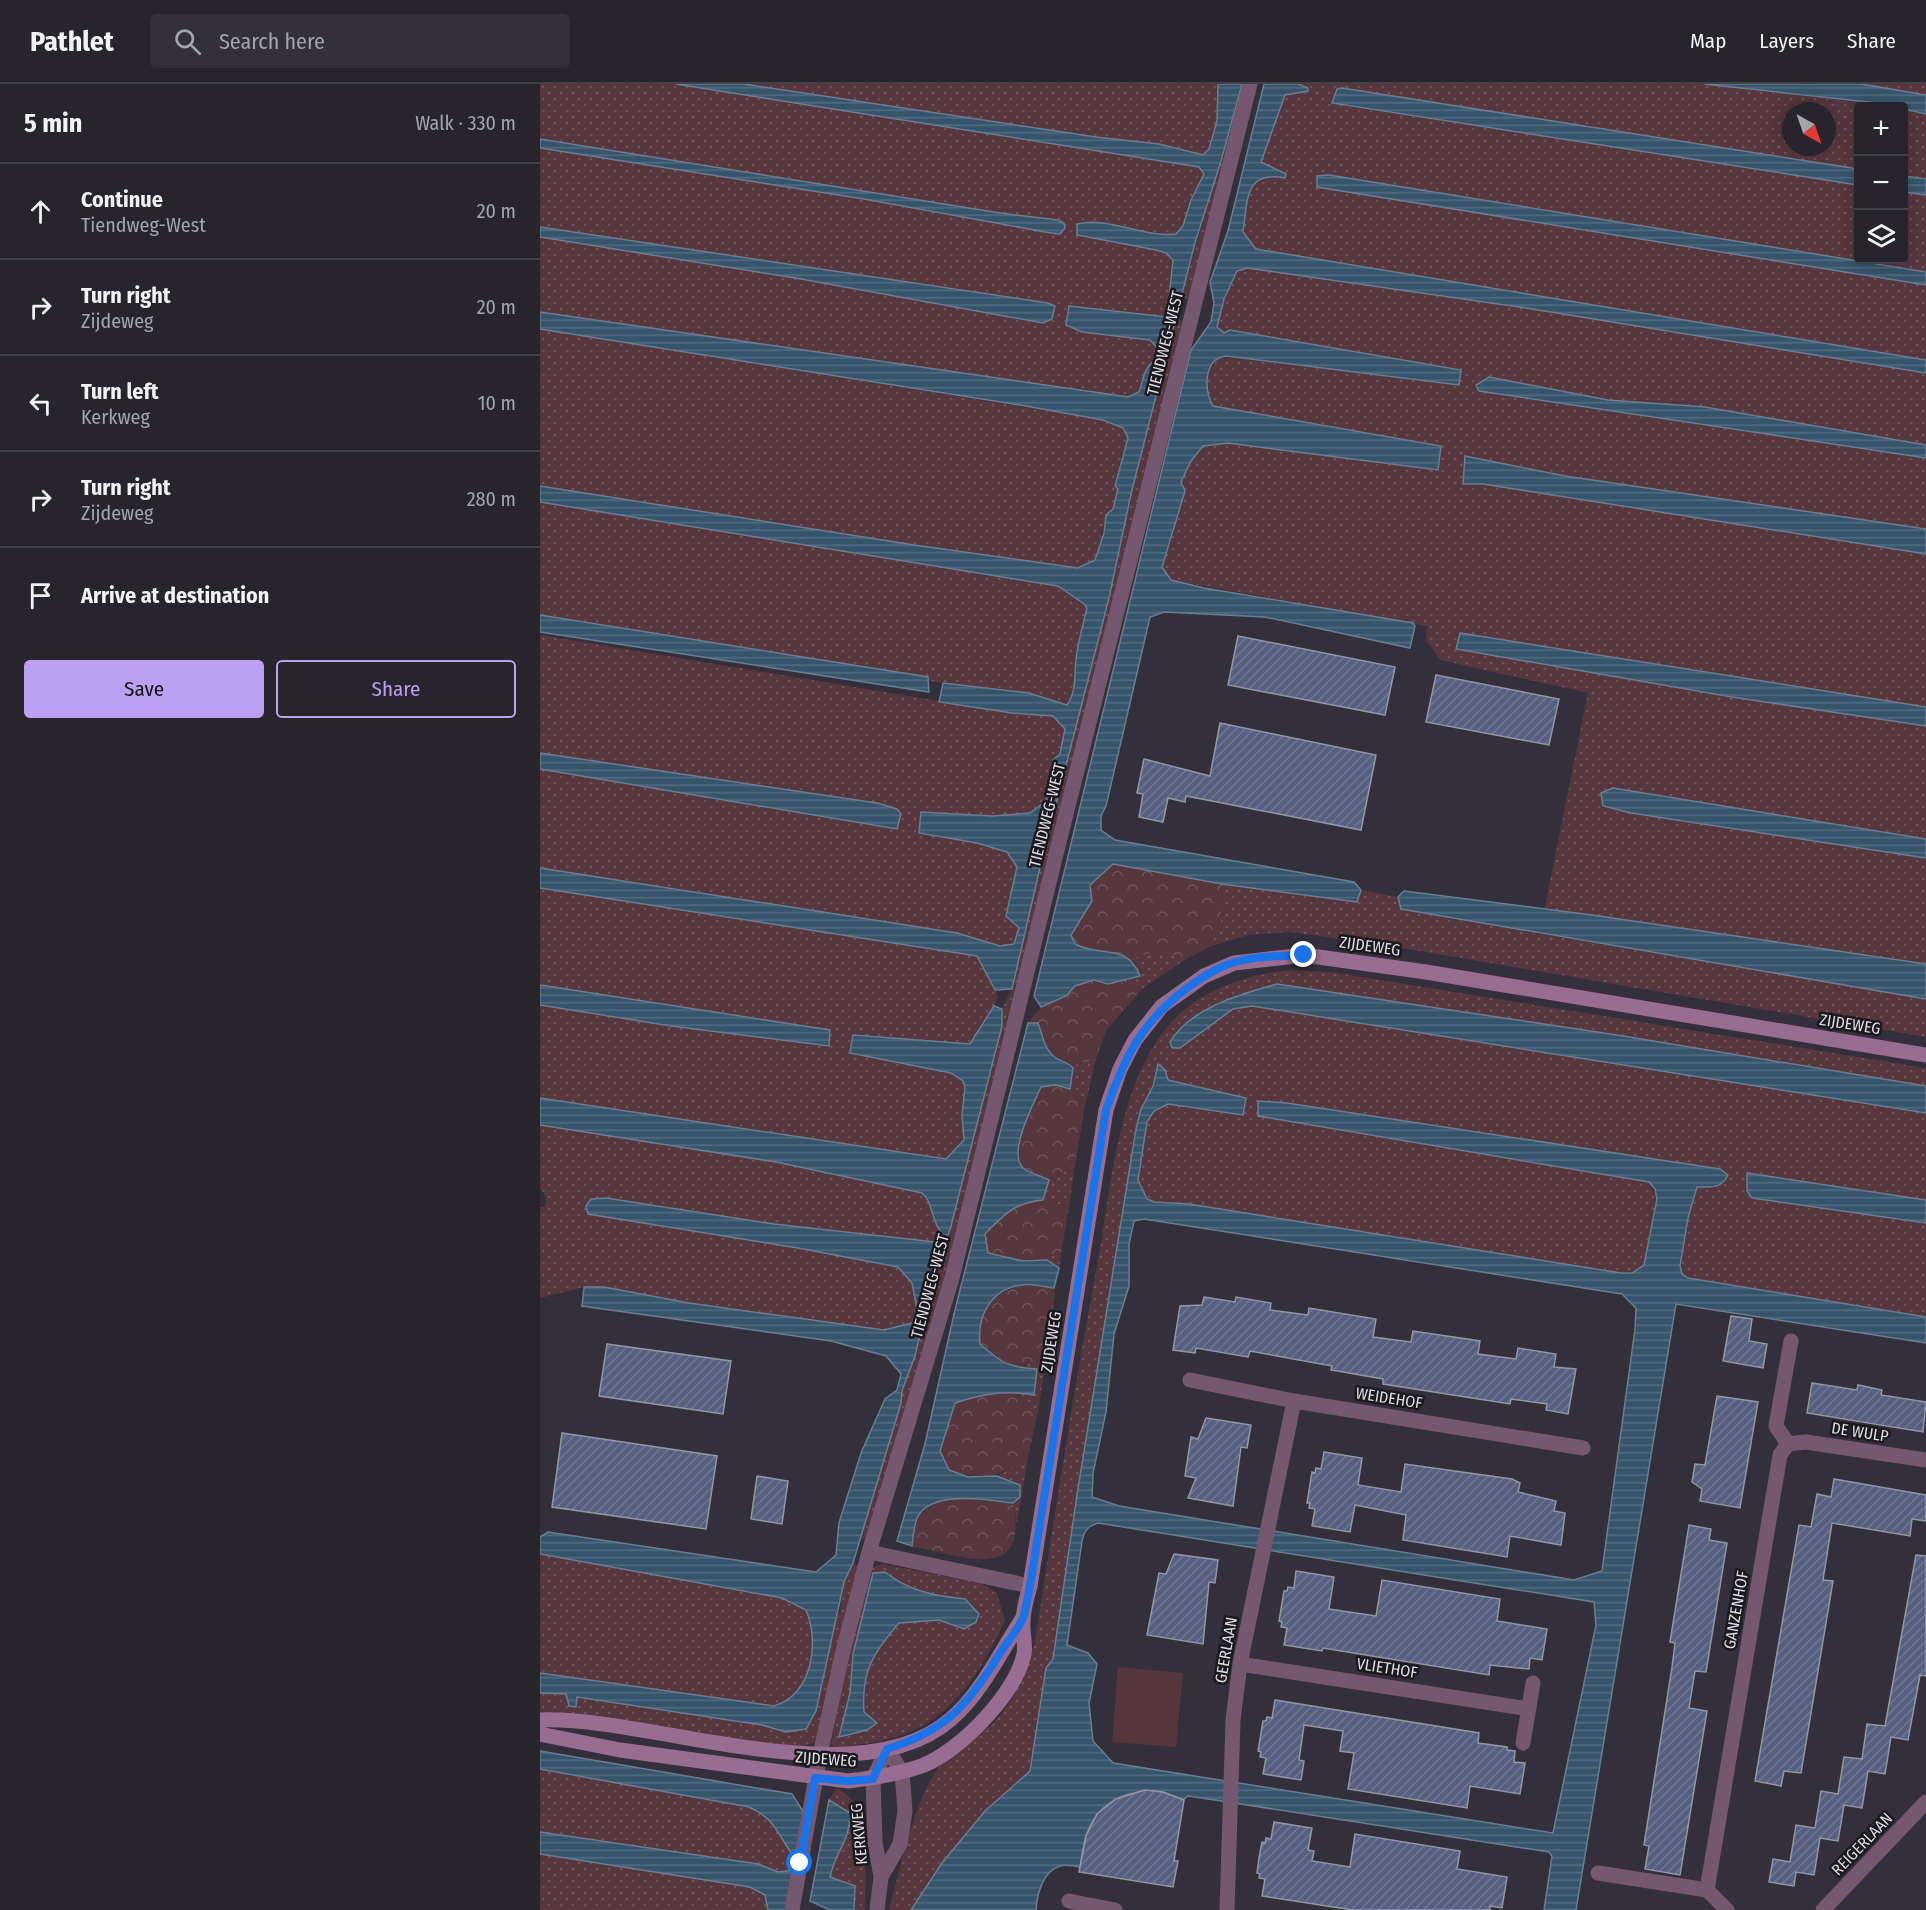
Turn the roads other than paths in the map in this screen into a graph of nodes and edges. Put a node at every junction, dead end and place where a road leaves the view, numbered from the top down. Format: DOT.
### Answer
graph roads {
  1 [pos="1250,84"];
  2 [pos="1926,1055"];
  3 [pos="1791,1341"];
  4 [pos="1190,1380"];
  5 [pos="1294,1401"];
  6 [pos="1788,1444"];
  7 [pos="1583,1449"];
  8 [pos="1926,1460"];
  9 [pos="869,1552"];
  10 [pos="1030,1586"];
  11 [pos="1022,1619"];
  12 [pos="1240,1664"];
  13 [pos="1533,1683"];
  14 [pos="1529,1708"];
  15 [pos="540,1720"];
  16 [pos="540,1734"];
  17 [pos="1523,1743"];
  18 [pos="887,1749"];
  19 [pos="820,1755"];
  20 [pos="902,1772"];
  21 [pos="815,1778"];
  22 [pos="873,1779"];
  23 [pos="1926,1802"];
  24 [pos="1598,1873"];
  25 [pos="881,1877"];
  26 [pos="1707,1890"];
  27 [pos="1069,1901"];
  28 [pos="792,1910"];
  29 [pos="876,1910"];
  30 [pos="1115,1910"];
  31 [pos="1227,1910"];
  32 [pos="1727,1910"];
  33 [pos="1823,1910"];
  1 -- 9 [label="street, TIENDWEG-WEST"];
  2 -- 10 [label="main road, ZIJDEWEG"];
  3 -- 6 [label="street"];
  4 -- 5 [label="street, WEIDEHOF"];
  5 -- 7 [label="street, WEIDEHOF"];
  5 -- 12 [label="street, GEERLAAN"];
  6 -- 8 [label="street, DE WULP"];
  6 -- 26 [label="street, GANZENHOF"];
  9 -- 10 [label="street"];
  9 -- 19 [label="street, TIENDWEG-WEST"];
  10 -- 11 [label="main road, ZIJDEWEG"];
  11 -- 18 [label="main road, ZIJDEWEG"];
  11 -- 20 [label="main road, ZIJDEWEG"];
  12 -- 14 [label="street, VLIETHOF"];
  12 -- 31 [label="street, GEERLAAN"];
  13 -- 14 [label="street"];
  14 -- 17 [label="street"];
  15 -- 19 [label="main road, ZIJDEWEG"];
  16 -- 21 [label="main road, ZIJDEWEG"];
  18 -- 19 [label="main road, ZIJDEWEG"];
  18 -- 20 [label="street, KERKWEG"];
  18 -- 22 [label="street, KERKWEG"];
  19 -- 21 [label="street, TIENDWEG-WEST"];
  20 -- 22 [label="main road, ZIJDEWEG"];
  20 -- 25 [label="street, KERKWEG"];
  21 -- 22 [label="main road, ZIJDEWEG"];
  21 -- 28 [label="street, TIENDWEG-WEST"];
  22 -- 25 [label="street, KERKWEG"];
  23 -- 33 [label="street, REIGERLAAN"];
  24 -- 26 [label="street"];
  25 -- 29 [label="street, KERKWEG"];
  26 -- 32 [label="street"];
  27 -- 30 [label="street"];
}
